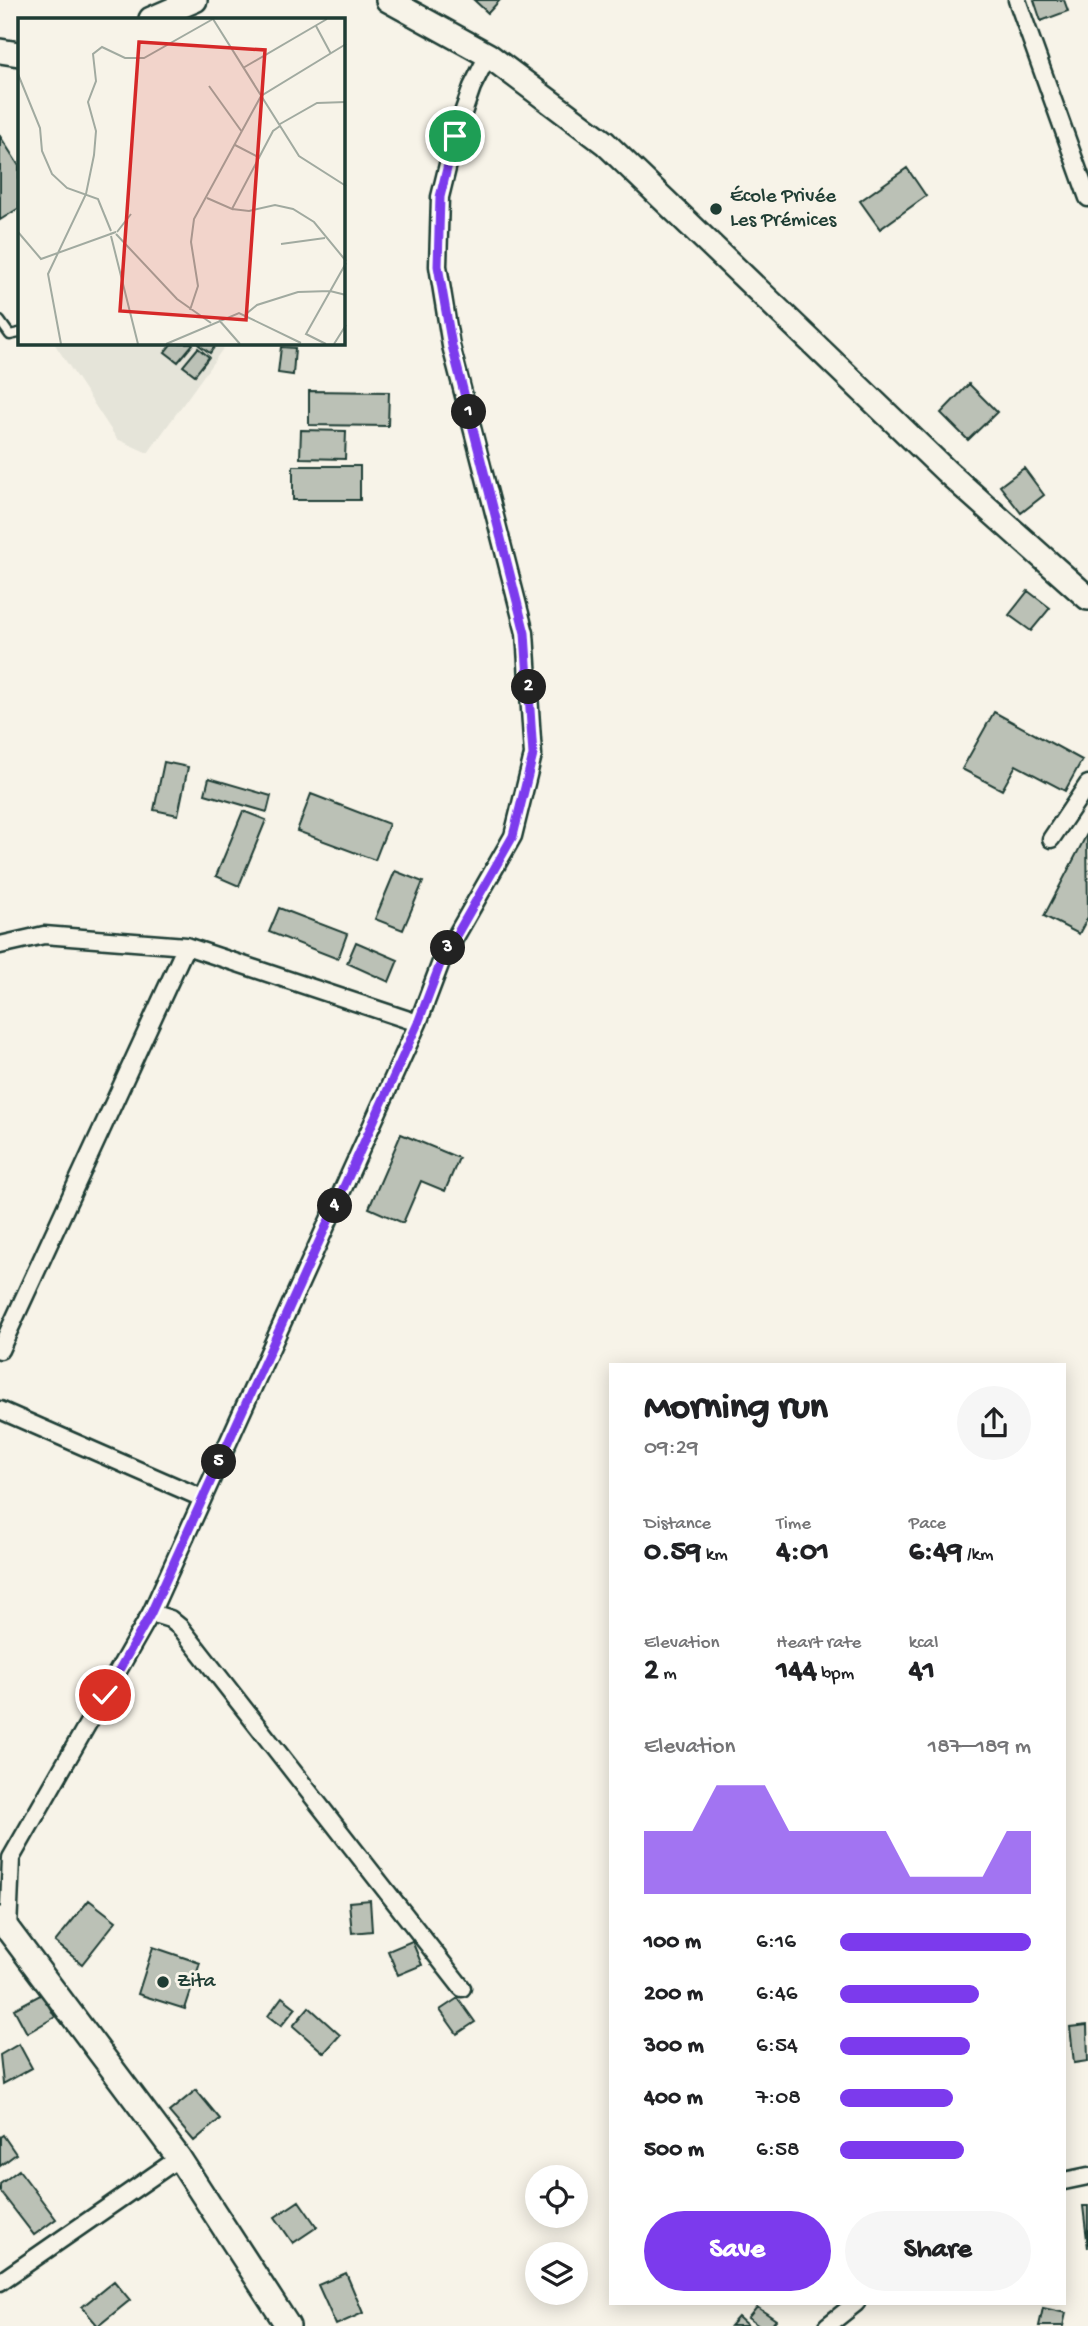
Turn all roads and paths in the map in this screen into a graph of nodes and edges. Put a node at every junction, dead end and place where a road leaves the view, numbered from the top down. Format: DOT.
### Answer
graph roads {
  1 [pos="195,0"];
  2 [pos="388,0"];
  3 [pos="1017,0"];
  4 [pos="153,18"];
  5 [pos="488,55"];
  6 [pos="1088,198"];
  7 [pos="0,321"];
  8 [pos="18,333"];
  9 [pos="1088,598"];
  10 [pos="1088,785"];
  11 [pos="1051,839"];
  12 [pos="0,946"];
  13 [pos="186,946"];
  14 [pos="418,1023"];
  15 [pos="0,1350"];
  16 [pos="0,1410"];
  17 [pos="202,1498"];
  18 [pos="151,1613"];
  19 [pos="3,1928"];
  20 [pos="462,1988"];
  21 [pos="179,2158"];
  22 [pos="1088,2176"];
  23 [pos="1066,2181"];
  24 [pos="0,2282"];
  25 [pos="853,2305"];
  26 [pos="288,2326"];
  27 [pos="827,2326"];
  1 -- 4 [label="street"];
  2 -- 5 [label="street"];
  3 -- 6 [label="street"];
  5 -- 9 [label="street"];
  5 -- 14 [label="street"];
  7 -- 8 [label="lane"];
  10 -- 11 [label="street"];
  12 -- 13 [label="street"];
  13 -- 14 [label="street"];
  13 -- 15 [label="street"];
  14 -- 17 [label="street"];
  16 -- 17 [label="street"];
  17 -- 18 [label="street"];
  18 -- 19 [label="street"];
  18 -- 20 [label="street"];
  19 -- 21 [label="street"];
  21 -- 24 [label="street"];
  21 -- 26 [label="street"];
  22 -- 23 [label="street"];
  25 -- 27 [label="street"];
}
